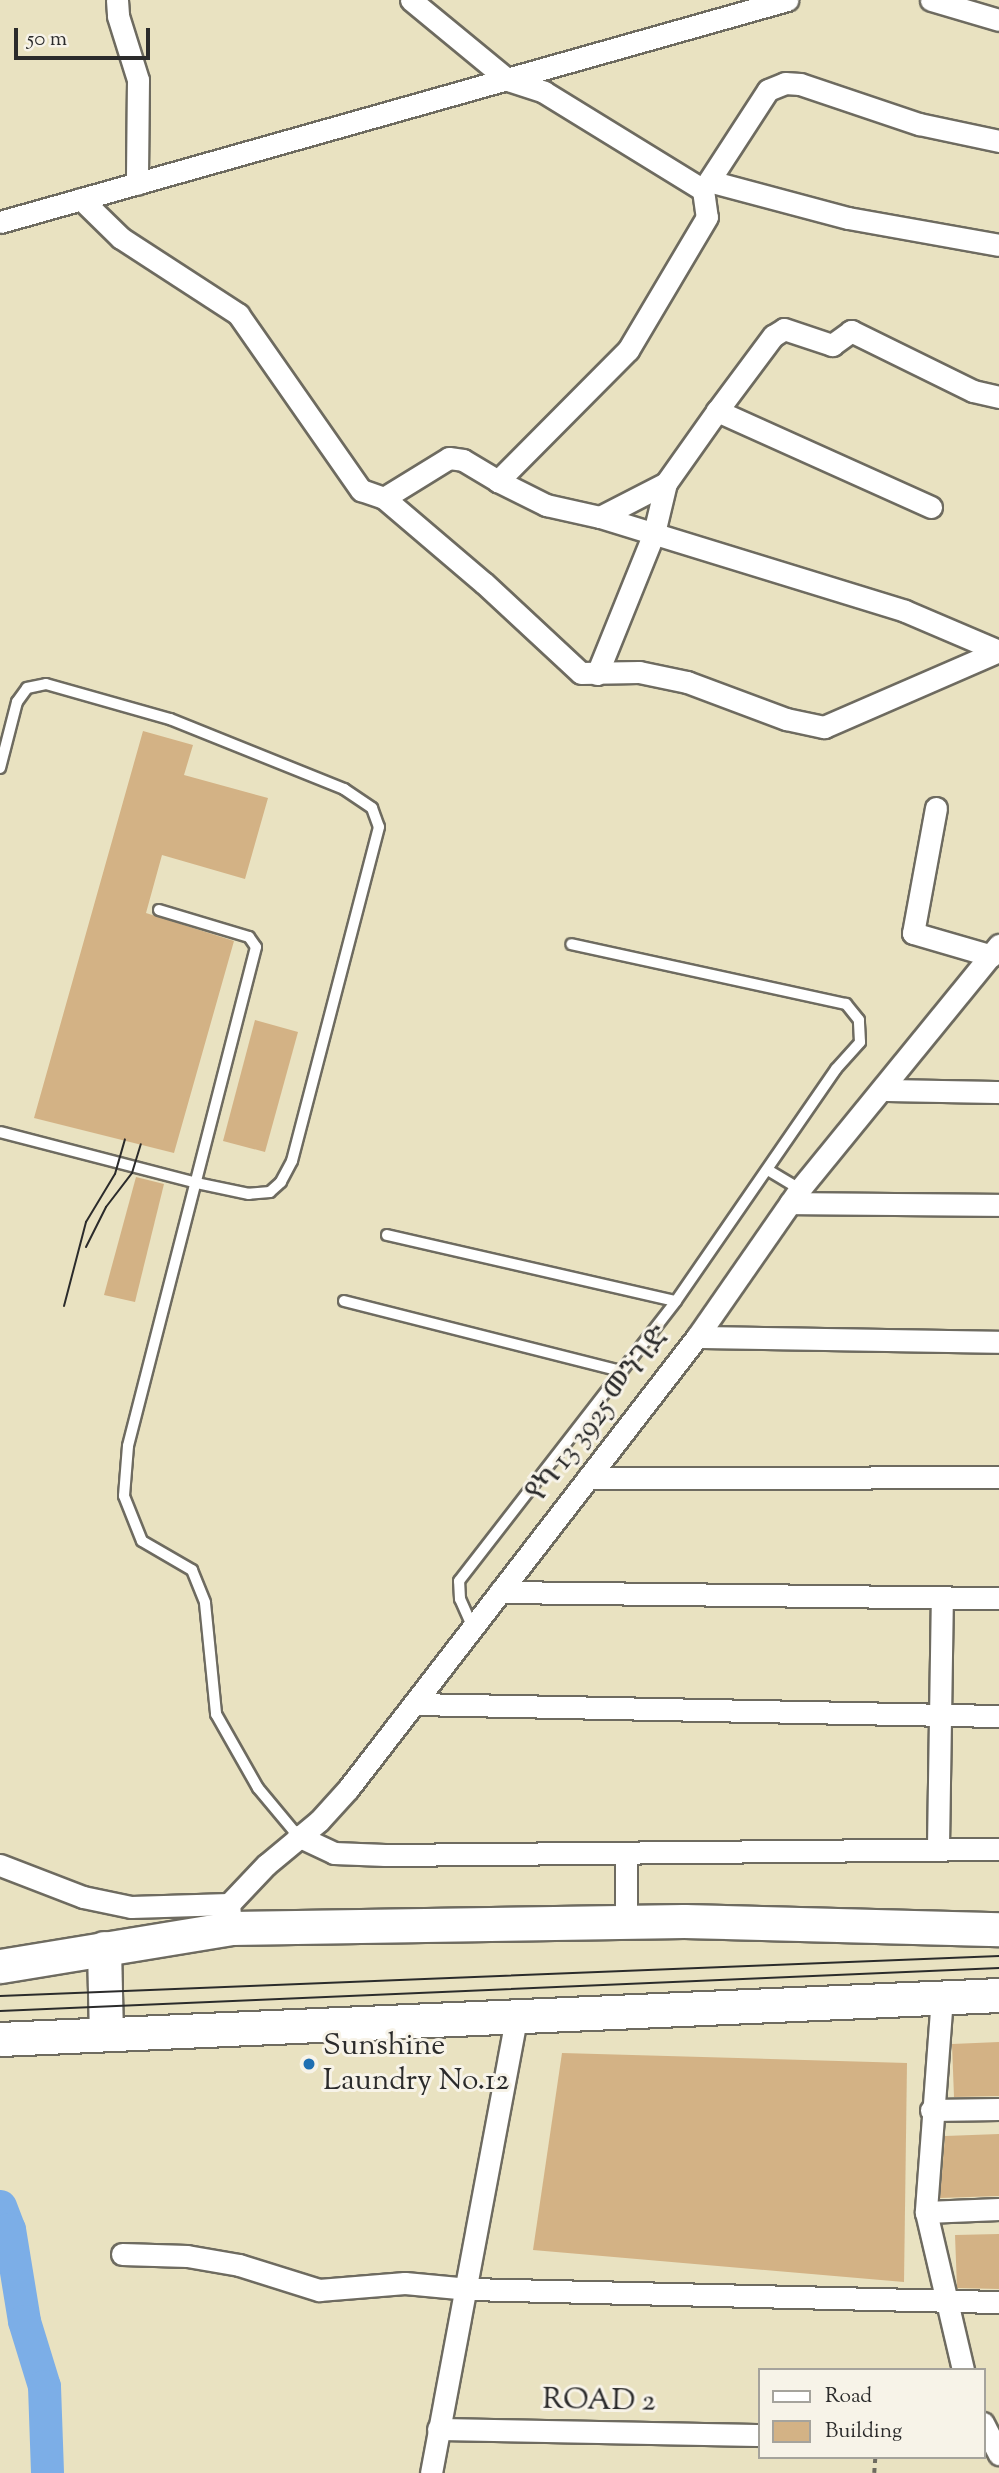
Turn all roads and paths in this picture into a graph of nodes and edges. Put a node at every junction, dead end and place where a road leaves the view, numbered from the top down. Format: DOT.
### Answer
graph roads {
  1 [pos="117,0"];
  2 [pos="411,0"];
  3 [pos="787,0"];
  4 [pos="931,0"];
  5 [pos="999,20"];
  6 [pos="508,80"];
  7 [pos="999,141"];
  8 [pos="137,184"];
  9 [pos="706,186"];
  10 [pos="81,200"];
  11 [pos="0,222"];
  12 [pos="999,245"];
  13 [pos="999,397"];
  14 [pos="717,411"];
  15 [pos="498,481"];
  16 [pos="666,483"];
  17 [pos="384,498"];
  18 [pos="930,507"];
  19 [pos="600,517"];
  20 [pos="654,533"];
  21 [pos="999,651"];
  22 [pos="597,674"];
  23 [pos="0,768"];
  24 [pos="936,808"];
  25 [pos="159,910"];
  26 [pos="571,944"];
  27 [pos="993,961"];
  28 [pos="884,1090"];
  29 [pos="999,1092"];
  30 [pos="0,1132"];
  31 [pos="768,1170"];
  32 [pos="197,1183"];
  33 [pos="795,1196"];
  34 [pos="999,1205"];
  35 [pos="387,1235"];
  36 [pos="344,1301"];
  37 [pos="676,1301"];
  38 [pos="697,1337"];
  39 [pos="999,1342"];
  40 [pos="620,1371"];
  41 [pos="999,1477"];
  42 [pos="588,1478"];
  43 [pos="500,1592"];
  44 [pos="942,1597"];
  45 [pos="999,1598"];
  46 [pos="473,1628"];
  47 [pos="415,1704"];
  48 [pos="943,1715"];
  49 [pos="999,1716"];
  50 [pos="298,1836"];
  51 [pos="939,1846"];
  52 [pos="999,1849"];
  53 [pos="626,1854"];
  54 [pos="0,1865"];
  55 [pos="225,1921"];
  56 [pos="625,1921"];
  57 [pos="999,1929"];
  58 [pos="90,1950"];
  59 [pos="0,1966"];
  60 [pos="999,1995"];
  61 [pos="942,1997"];
  62 [pos="516,2018"];
  63 [pos="106,2033"];
  64 [pos="0,2039"];
  65 [pos="931,2109"];
  66 [pos="999,2109"];
  67 [pos="999,2209"];
  68 [pos="926,2212"];
  69 [pos="122,2254"];
  70 [pos="469,2289"];
  71 [pos="948,2302"];
  72 [pos="999,2302"];
  73 [pos="963,2368"];
  74 [pos="438,2429"];
  75 [pos="985,2430"];
  76 [pos="758,2435"];
  77 [pos="999,2454"];
  78 [pos="431,2473"];
  1 -- 8 [label="street"];
  2 -- 6 [label="street"];
  3 -- 6 [label="street"];
  4 -- 5 [label="street"];
  6 -- 8 [label="street"];
  6 -- 9 [label="street"];
  7 -- 9 [label="street"];
  8 -- 10 [label="street"];
  9 -- 12 [label="street"];
  9 -- 15 [label="street"];
  10 -- 11 [label="street"];
  10 -- 17 [label="street"];
  13 -- 14 [label="street"];
  14 -- 16 [label="street"];
  14 -- 18 [label="street"];
  15 -- 17 [label="street"];
  15 -- 19 [label="street"];
  16 -- 19 [label="street"];
  16 -- 20 [label="street"];
  17 -- 22 [label="street"];
  19 -- 20 [label="street"];
  20 -- 21 [label="street"];
  20 -- 22 [label="street"];
  21 -- 22 [label="street"];
  23 -- 32 [label="lane"];
  24 -- 27 [label="street"];
  25 -- 32 [label="lane"];
  26 -- 31 [label="lane"];
  27 -- 28 [label="street, የካ 13 3925 መንገድ"];
  28 -- 29 [label="street"];
  28 -- 33 [label="street, የካ 13 3925 መንገድ"];
  30 -- 32 [label="lane"];
  31 -- 33 [label="lane"];
  31 -- 37 [label="lane"];
  32 -- 50 [label="lane"];
  33 -- 34 [label="street"];
  33 -- 38 [label="street, የካ 13 3925 መንገድ"];
  35 -- 37 [label="lane"];
  36 -- 40 [label="lane"];
  37 -- 40 [label="lane"];
  38 -- 39 [label="street"];
  38 -- 42 [label="street, የካ 13 3925 መንገድ"];
  40 -- 46 [label="lane"];
  41 -- 42 [label="street"];
  42 -- 43 [label="street, የካ 13 3925 መንገድ"];
  43 -- 44 [label="street"];
  43 -- 46 [label="street, የካ 13 3925 መንገድ"];
  44 -- 45 [label="street"];
  44 -- 48 [label="street"];
  46 -- 47 [label="street, የካ 13 3925 መንገድ"];
  47 -- 48 [label="street"];
  47 -- 50 [label="street, የካ 13 3925 መንገድ"];
  48 -- 49 [label="street"];
  48 -- 51 [label="street"];
  50 -- 53 [label="street"];
  50 -- 55 [label="street, የካ 13 3925 መንገድ"];
  51 -- 52 [label="street"];
  51 -- 53 [label="street"];
  53 -- 56 [label="street"];
  54 -- 55 [label="street"];
  55 -- 56 [label="main road"];
  55 -- 58 [label="main road"];
  56 -- 57 [label="main road"];
  58 -- 59 [label="main road"];
  58 -- 63 [label="main road"];
  60 -- 61 [label="main road"];
  61 -- 62 [label="main road"];
  61 -- 65 [label="street"];
  62 -- 63 [label="main road"];
  62 -- 70 [label="street"];
  63 -- 64 [label="main road"];
  65 -- 66 [label="street"];
  65 -- 68 [label="street"];
  67 -- 68 [label="street"];
  68 -- 71 [label="street"];
  69 -- 70 [label="street"];
  70 -- 71 [label="street"];
  70 -- 74 [label="street"];
  71 -- 72 [label="street"];
  71 -- 73 [label="street"];
  74 -- 76 [label="street, ROAD 2"];
  74 -- 78 [label="street"];
  75 -- 77 [label="street"];
}
